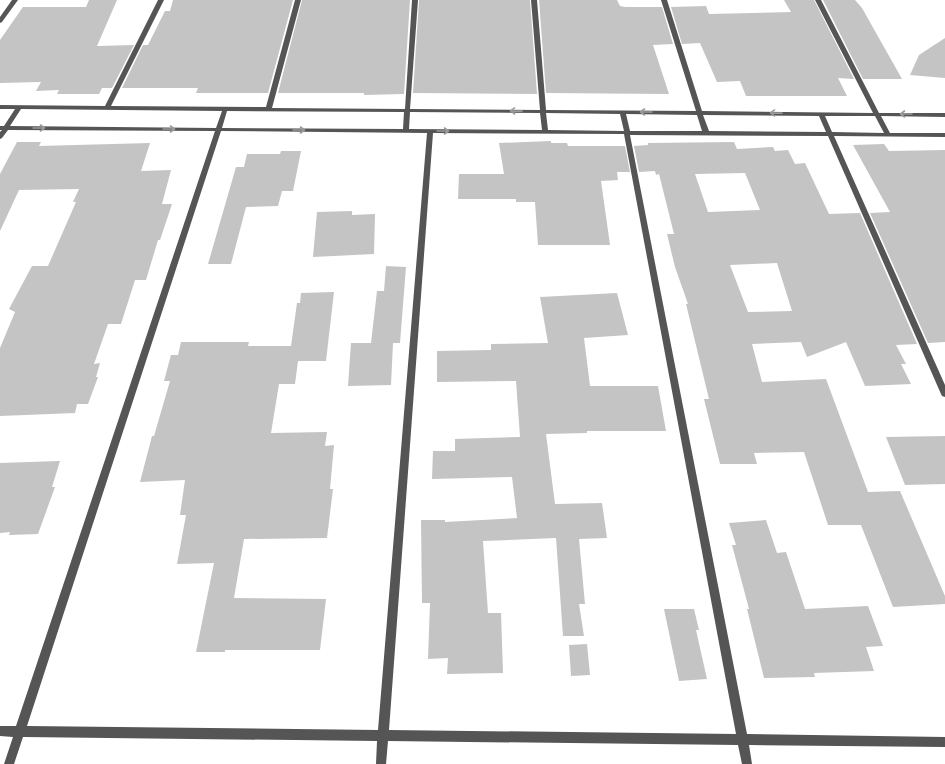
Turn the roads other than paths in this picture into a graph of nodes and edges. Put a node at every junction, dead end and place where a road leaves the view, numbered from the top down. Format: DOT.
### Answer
graph roads {
  1 [pos="15,0"];
  2 [pos="161,0"];
  3 [pos="298,0"];
  4 [pos="415,0"];
  5 [pos="534,0"];
  6 [pos="664,0"];
  7 [pos="818,0"];
  8 [pos="0,21"];
  9 [pos="0,107"];
  10 [pos="19,107"];
  11 [pos="107,108"];
  12 [pos="225,109"];
  13 [pos="269,109"];
  14 [pos="407,110"];
  15 [pos="543,112"];
  16 [pos="623,112"];
  17 [pos="699,113"];
  18 [pos="821,114"];
  19 [pos="877,114"];
  20 [pos="945,115"];
  21 [pos="3,128"];
  22 [pos="218,129"];
  23 [pos="406,131"];
  24 [pos="430,131"];
  25 [pos="545,132"];
  26 [pos="627,133"];
  27 [pos="706,133"];
  28 [pos="830,134"];
  29 [pos="888,135"];
  30 [pos="945,135"];
  31 [pos="0,137"];
  32 [pos="945,394"];
  33 [pos="0,731"];
  34 [pos="21,731"];
  35 [pos="384,735"];
  36 [pos="743,739"];
  37 [pos="945,742"];
  38 [pos="9,764"];
  39 [pos="381,764"];
  40 [pos="747,764"];
  1 -- 8 [label="street"];
  2 -- 11 [label="street"];
  3 -- 13 [label="street"];
  4 -- 14 [label="street"];
  5 -- 15 [label="street"];
  6 -- 17 [label="street"];
  7 -- 19 [label="street"];
  9 -- 10 [label="street"];
  10 -- 11 [label="street"];
  10 -- 21 [label="street"];
  11 -- 12 [label="street"];
  12 -- 13 [label="street"];
  12 -- 22 [label="street"];
  13 -- 14 [label="street"];
  15 -- 14 [label="street, one-way"];
  14 -- 23 [label="street"];
  15 -- 16 [label="street"];
  15 -- 25 [label="street"];
  17 -- 16 [label="street, one-way"];
  16 -- 26 [label="street"];
  18 -- 17 [label="street, one-way"];
  17 -- 27 [label="street"];
  18 -- 19 [label="street"];
  18 -- 28 [label="street"];
  20 -- 19 [label="street, one-way"];
  19 -- 29 [label="street"];
  21 -- 22 [label="street, one-way"];
  21 -- 31 [label="street"];
  22 -- 23 [label="street, one-way"];
  22 -- 34 [label="street"];
  23 -- 24 [label="street"];
  24 -- 25 [label="street, one-way"];
  24 -- 35 [label="street"];
  25 -- 26 [label="street"];
  26 -- 27 [label="street"];
  26 -- 36 [label="street"];
  27 -- 28 [label="street"];
  28 -- 29 [label="street"];
  28 -- 32 [label="street"];
  29 -- 30 [label="street"];
  33 -- 34 [label="street"];
  34 -- 35 [label="street"];
  34 -- 38 [label="street"];
  35 -- 36 [label="street"];
  35 -- 39 [label="street"];
  36 -- 37 [label="street"];
  36 -- 40 [label="street"];
}
